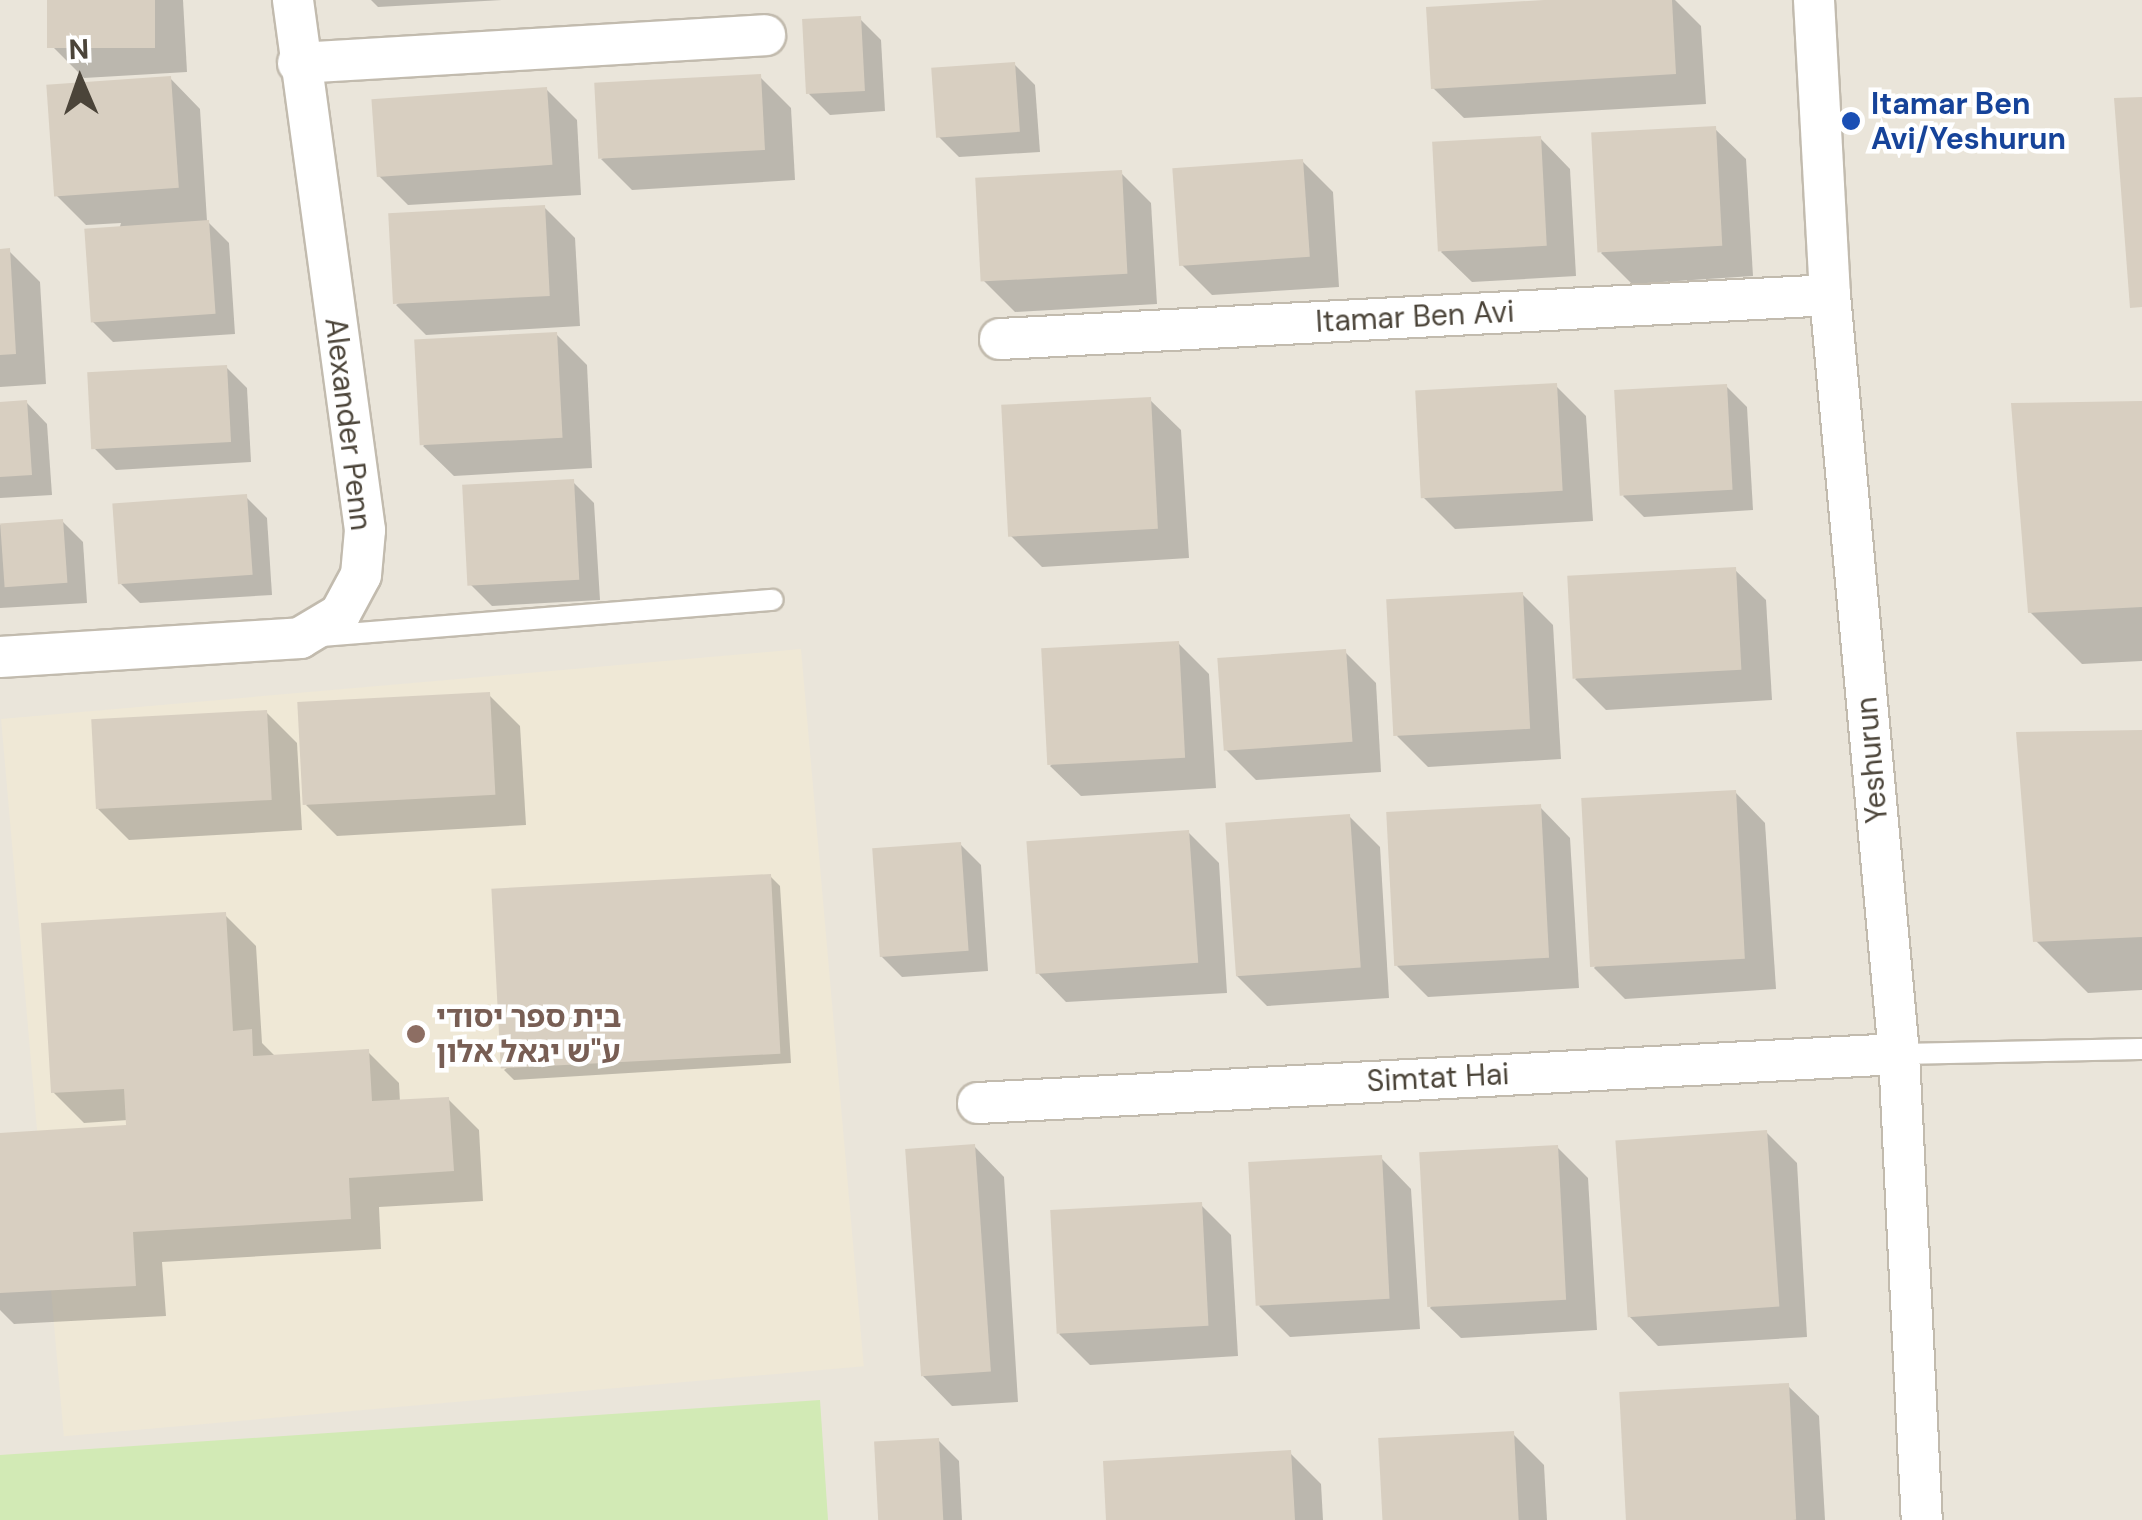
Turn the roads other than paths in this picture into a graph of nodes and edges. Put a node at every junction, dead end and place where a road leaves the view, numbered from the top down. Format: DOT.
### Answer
graph roads {
  1 [pos="292,0"];
  2 [pos="1814,0"];
  3 [pos="764,35"];
  4 [pos="298,63"];
  5 [pos="1830,295"];
  6 [pos="1000,339"];
  7 [pos="773,600"];
  8 [pos="300,638"];
  9 [pos="0,657"];
  10 [pos="2142,1049"];
  11 [pos="1899,1054"];
  12 [pos="978,1103"];
  13 [pos="1922,1520"];
  1 -- 4 [label="street, Alexander Penn"];
  2 -- 5 [label="street, Yeshurun"];
  3 -- 4 [label="street"];
  4 -- 8 [label="street, Alexander Penn"];
  5 -- 6 [label="street, Itamar Ben Avi"];
  5 -- 11 [label="street, Yeshurun"];
  7 -- 8 [label="lane"];
  8 -- 9 [label="street, Alexander Penn"];
  10 -- 11 [label="lane"];
  11 -- 12 [label="street, Simtat Hai"];
  11 -- 13 [label="street, Yeshurun"];
}
